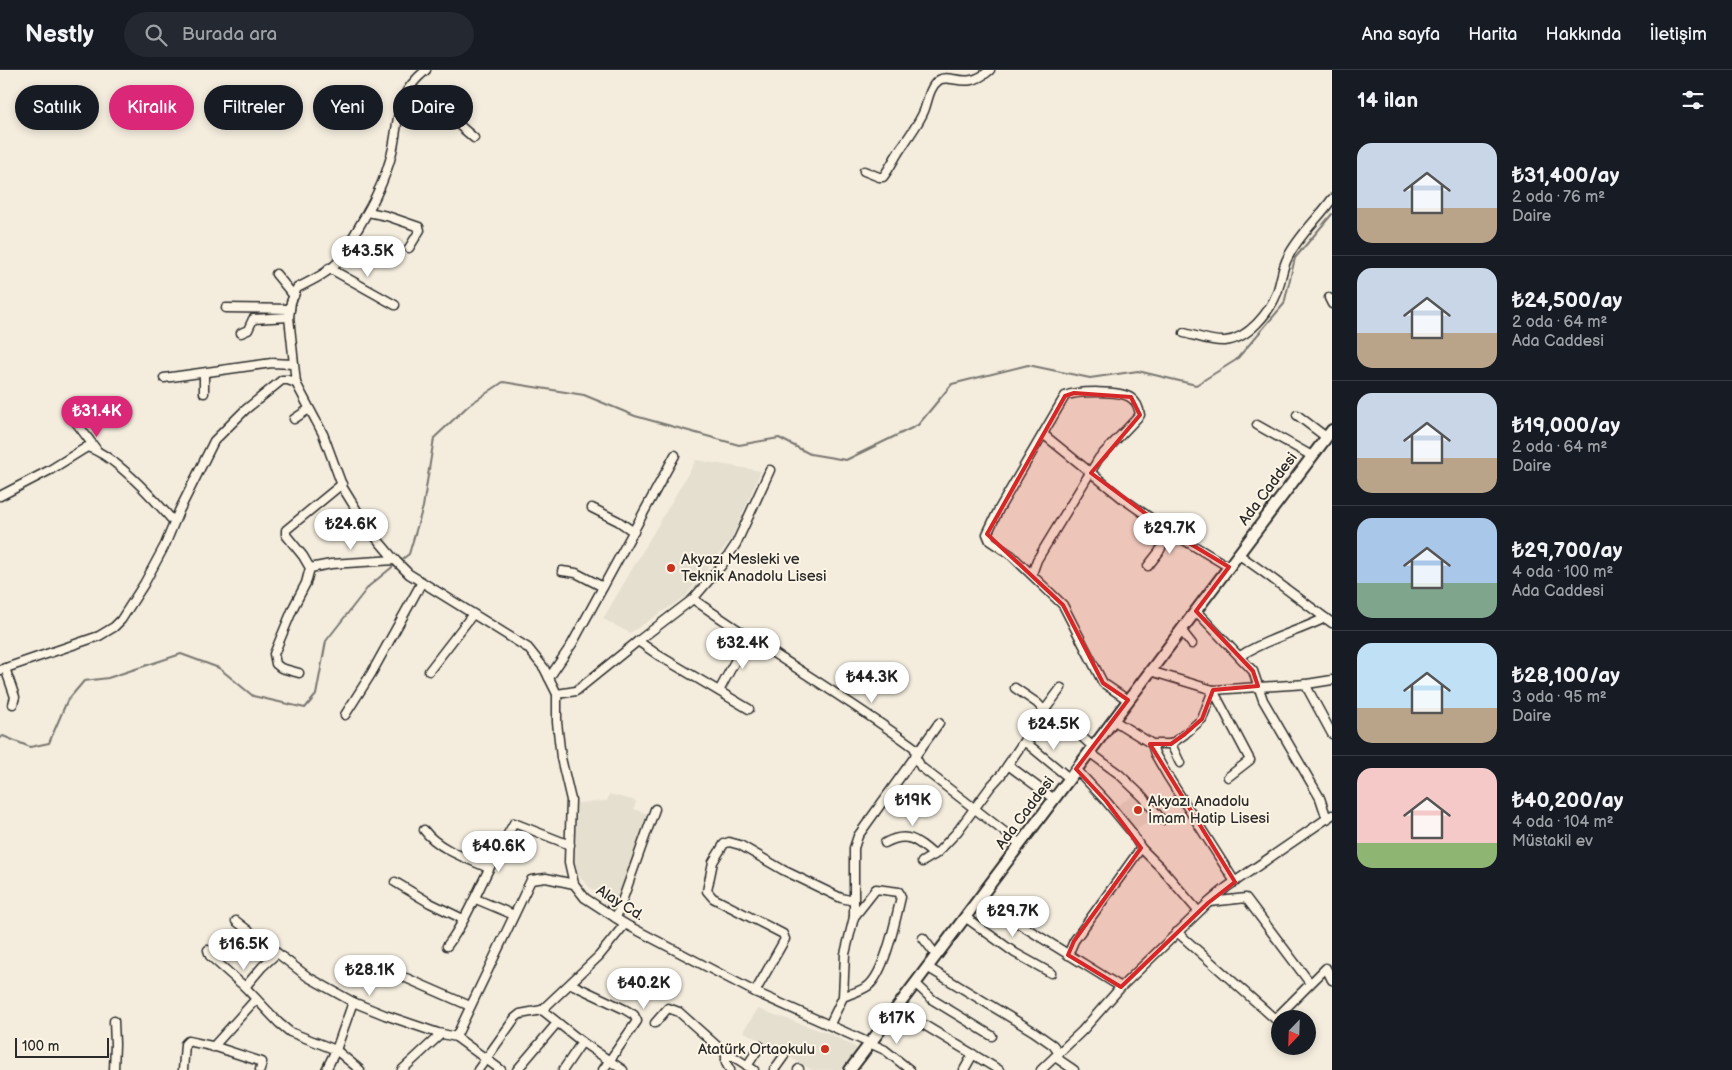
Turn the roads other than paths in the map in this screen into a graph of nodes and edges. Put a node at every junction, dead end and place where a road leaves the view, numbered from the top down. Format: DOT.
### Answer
graph roads {
  1 [pos="426,70"];
  2 [pos="990,70"];
  3 [pos="411,85"];
  4 [pos="395,130"];
  5 [pos="465,130"];
  6 [pos="474,138"];
  7 [pos="864,171"];
  8 [pos="1332,199"];
  9 [pos="368,212"];
  10 [pos="409,248"];
  11 [pos="329,268"];
  12 [pos="276,274"];
  13 [pos="294,296"];
  14 [pos="1332,300"];
  15 [pos="1332,304"];
  16 [pos="395,305"];
  17 [pos="226,308"];
  18 [pos="289,313"];
  19 [pos="241,333"];
  20 [pos="1184,333"];
  21 [pos="293,364"];
  22 [pos="204,373"];
  23 [pos="164,378"];
  24 [pos="296,383"];
  25 [pos="204,393"];
  26 [pos="309,409"];
  27 [pos="1298,415"];
  28 [pos="294,419"];
  29 [pos="75,421"];
  30 [pos="1257,425"];
  31 [pos="1329,433"];
  32 [pos="1043,434"];
  33 [pos="96,449"];
  34 [pos="675,455"];
  35 [pos="1312,456"];
  36 [pos="770,470"];
  37 [pos="1091,473"];
  38 [pos="342,484"];
  39 [pos="0,496"];
  40 [pos="592,508"];
  41 [pos="174,522"];
  42 [pos="1169,531"];
  43 [pos="634,532"];
  44 [pos="1238,554"];
  45 [pos="394,559"];
  46 [pos="1148,566"];
  47 [pos="1229,566"];
  48 [pos="310,568"];
  49 [pos="562,571"];
  50 [pos="1032,574"];
  51 [pos="422,582"];
  52 [pos="603,587"];
  53 [pos="693,599"];
  54 [pos="1196,610"];
  55 [pos="473,614"];
  56 [pos="1325,618"];
  57 [pos="1332,623"];
  58 [pos="1181,630"];
  59 [pos="748,637"];
  60 [pos="638,641"];
  61 [pos="1192,644"];
  62 [pos="1240,656"];
  63 [pos="3,669"];
  64 [pos="428,671"];
  65 [pos="1150,671"];
  66 [pos="299,673"];
  67 [pos="549,678"];
  68 [pos="1332,680"];
  69 [pos="1305,684"];
  70 [pos="1258,686"];
  71 [pos="1015,688"];
  72 [pos="1061,688"];
  73 [pos="1213,690"];
  74 [pos="719,691"];
  75 [pos="557,694"];
  76 [pos="1128,700"];
  77 [pos="13,704"];
  78 [pos="749,709"];
  79 [pos="1044,711"];
  80 [pos="345,715"];
  81 [pos="1113,720"];
  82 [pos="939,723"];
  83 [pos="1332,734"];
  84 [pos="1024,741"];
  85 [pos="1152,744"];
  86 [pos="1171,744"];
  87 [pos="1091,749"];
  88 [pos="916,754"];
  89 [pos="1180,763"];
  90 [pos="1008,765"];
  91 [pos="1076,769"];
  92 [pos="1228,777"];
  93 [pos="1069,778"];
  94 [pos="1054,799"];
  95 [pos="654,809"];
  96 [pos="974,809"];
  97 [pos="1330,817"];
  98 [pos="1162,820"];
  99 [pos="424,830"];
  100 [pos="886,843"];
  101 [pos="1020,844"];
  102 [pos="570,845"];
  103 [pos="1141,848"];
  104 [pos="934,855"];
  105 [pos="922,862"];
  106 [pos="489,868"];
  107 [pos="395,882"];
  108 [pos="1235,882"];
  109 [pos="574,884"];
  110 [pos="980,896"];
  111 [pos="476,899"];
  112 [pos="854,901"];
  113 [pos="1208,902"];
  114 [pos="1198,911"];
  115 [pos="514,915"];
  116 [pos="965,916"];
  117 [pos="854,917"];
  118 [pos="616,918"];
  119 [pos="463,919"];
  120 [pos="236,920"];
  121 [pos="625,924"];
  122 [pos="1177,932"];
  123 [pos="923,938"];
  124 [pos="447,946"];
  125 [pos="208,950"];
  126 [pos="277,953"];
  127 [pos="936,955"];
  128 [pos="1068,955"];
  129 [pos="928,967"];
  130 [pos="1052,973"];
  131 [pos="406,978"];
  132 [pos="1332,980"];
  133 [pos="915,983"];
  134 [pos="1310,983"];
  135 [pos="571,984"];
  136 [pos="1121,986"];
  137 [pos="245,987"];
  138 [pos="754,992"];
  139 [pos="843,997"];
  140 [pos="256,999"];
  141 [pos="353,1002"];
  142 [pos="470,1006"];
  143 [pos="896,1008"];
  144 [pos="542,1010"];
  145 [pos="114,1021"];
  146 [pos="655,1023"];
  147 [pos="558,1024"];
  148 [pos="830,1024"];
  149 [pos="442,1034"];
  150 [pos="992,1036"];
  151 [pos="456,1037"];
  152 [pos="582,1042"];
  153 [pos="870,1044"];
  154 [pos="760,1046"];
  155 [pos="213,1047"];
  156 [pos="336,1050"];
  157 [pos="726,1054"];
  158 [pos="973,1054"];
  159 [pos="1057,1055"];
  160 [pos="784,1056"];
  161 [pos="487,1059"];
  162 [pos="610,1060"];
  163 [pos="751,1068"];
  164 [pos="114,1070"];
  165 [pos="183,1070"];
  166 [pos="260,1070"];
  167 [pos="326,1070"];
  168 [pos="360,1070"];
  169 [pos="402,1070"];
  170 [pos="478,1070"];
  171 [pos="501,1070"];
  172 [pos="517,1070"];
  173 [pos="563,1070"];
  174 [pos="603,1070"];
  175 [pos="623,1070"];
  176 [pos="730,1070"];
  177 [pos="774,1070"];
  178 [pos="850,1070"];
  179 [pos="910,1070"];
  180 [pos="964,1070"];
  181 [pos="999,1070"];
  182 [pos="1041,1070"];
  183 [pos="1074,1070"];
  1 -- 3 [label="street"];
  2 -- 7 [label="street"];
  4 -- 9 [label="street"];
  5 -- 6 [label="street"];
  8 -- 20 [label="street"];
  9 -- 10 [label="street"];
  9 -- 11 [label="street"];
  11 -- 13 [label="street"];
  11 -- 16 [label="street"];
  12 -- 13 [label="street"];
  13 -- 18 [label="street"];
  14 -- 15 [label="street"];
  17 -- 18 [label="street"];
  18 -- 19 [label="street"];
  18 -- 21 [label="street, Alay Cd."];
  21 -- 22 [label="street"];
  21 -- 24 [label="street, Alay Cd."];
  22 -- 23 [label="street"];
  22 -- 25 [label="street"];
  24 -- 26 [label="street, Alay Cd."];
  24 -- 41 [label="street"];
  26 -- 28 [label="street"];
  26 -- 38 [label="street, Alay Cd."];
  27 -- 31 [label="street"];
  29 -- 33 [label="street"];
  30 -- 35 [label="street"];
  31 -- 35 [label="main road, Ada Caddesi"];
  32 -- 37 [label="street"];
  32 -- 37 [label="street"];
  32 -- 50 [label="street"];
  33 -- 39 [label="street"];
  33 -- 41 [label="street"];
  34 -- 43 [label="street"];
  35 -- 44 [label="main road, Ada Caddesi"];
  36 -- 53 [label="street"];
  37 -- 42 [label="street"];
  37 -- 50 [label="street"];
  38 -- 45 [label="street, Alay Cd."];
  38 -- 48 [label="street"];
  40 -- 43 [label="street"];
  41 -- 63 [label="street"];
  42 -- 46 [label="street"];
  42 -- 47 [label="street"];
  43 -- 52 [label="street"];
  44 -- 47 [label="main road, Ada Caddesi"];
  44 -- 56 [label="street"];
  45 -- 48 [label="street"];
  45 -- 51 [label="street, Alay Cd."];
  47 -- 54 [label="main road, Ada Caddesi"];
  48 -- 66 [label="street"];
  49 -- 52 [label="street"];
  50 -- 76 [label="street"];
  51 -- 55 [label="street, Alay Cd."];
  51 -- 80 [label="street"];
  52 -- 67 [label="street"];
  53 -- 59 [label="street"];
  53 -- 60 [label="street"];
  54 -- 58 [label="main road, Ada Caddesi"];
  54 -- 62 [label="street"];
  55 -- 64 [label="street"];
  55 -- 67 [label="street, Alay Cd."];
  56 -- 57 [label="street"];
  56 -- 62 [label="street"];
  58 -- 61 [label="street"];
  58 -- 65 [label="main road, Ada Caddesi"];
  59 -- 74 [label="street"];
  59 -- 88 [label="street"];
  60 -- 74 [label="street"];
  60 -- 75 [label="street"];
  62 -- 70 [label="street"];
  63 -- 77 [label="street"];
  65 -- 73 [label="street"];
  65 -- 76 [label="main road, Ada Caddesi"];
  67 -- 75 [label="street, Alay Cd."];
  68 -- 69 [label="street"];
  69 -- 70 [label="street"];
  69 -- 83 [label="street"];
  70 -- 73 [label="street"];
  70 -- 97 [label="street"];
  71 -- 79 [label="street"];
  72 -- 79 [label="street"];
  73 -- 86 [label="street"];
  73 -- 92 [label="street"];
  74 -- 78 [label="street"];
  75 -- 102 [label="street, Alay Cd."];
  76 -- 81 [label="main road, Ada Caddesi"];
  79 -- 84 [label="street"];
  79 -- 87 [label="street"];
  81 -- 85 [label="street"];
  81 -- 87 [label="main road, Ada Caddesi"];
  82 -- 88 [label="street"];
  84 -- 90 [label="street"];
  84 -- 93 [label="street"];
  85 -- 86 [label="street"];
  85 -- 108 [label="street"];
  86 -- 89 [label="street"];
  87 -- 91 [label="main road, Ada Caddesi"];
  87 -- 98 [label="street"];
  88 -- 96 [label="street"];
  88 -- 112 [label="street"];
  90 -- 94 [label="street"];
  90 -- 96 [label="street"];
  91 -- 93 [label="main road, Ada Caddesi"];
  91 -- 103 [label="street"];
  93 -- 94 [label="main road, Ada Caddesi"];
  94 -- 101 [label="main road, Ada Caddesi"];
  95 -- 118 [label="street"];
  96 -- 101 [label="street"];
  96 -- 104 [label="street"];
  97 -- 108 [label="street"];
  99 -- 106 [label="street"];
  100 -- 104 [label="street"];
  101 -- 110 [label="main road, Ada Caddesi"];
  102 -- 106 [label="street"];
  102 -- 109 [label="street, Alay Cd."];
  103 -- 114 [label="street"];
  103 -- 128 [label="street"];
  104 -- 105 [label="street"];
  106 -- 111 [label="street"];
  107 -- 119 [label="street"];
  108 -- 113 [label="street"];
  109 -- 115 [label="street"];
  109 -- 118 [label="street, Alay Cd."];
  110 -- 116 [label="main road, Ada Caddesi"];
  110 -- 128 [label="street"];
  111 -- 115 [label="street"];
  111 -- 119 [label="street"];
  112 -- 117 [label="street"];
  112 -- 138 [label="street"];
  113 -- 114 [label="street"];
  113 -- 134 [label="street"];
  114 -- 122 [label="street"];
  115 -- 142 [label="street"];
  116 -- 127 [label="main road, Ada Caddesi"];
  116 -- 130 [label="street"];
  117 -- 139 [label="street"];
  117 -- 139 [label="street"];
  118 -- 121 [label="street, Alay Cd."];
  119 -- 124 [label="street"];
  120 -- 126 [label="street"];
  121 -- 135 [label="street"];
  121 -- 138 [label="street, Alay Cd."];
  122 -- 134 [label="street"];
  122 -- 136 [label="street"];
  123 -- 127 [label="street"];
  125 -- 137 [label="street"];
  126 -- 137 [label="street"];
  126 -- 141 [label="street"];
  127 -- 129 [label="main road, Ada Caddesi"];
  128 -- 136 [label="street"];
  129 -- 133 [label="main road, Ada Caddesi"];
  129 -- 159 [label="street"];
  131 -- 142 [label="street"];
  132 -- 134 [label="street"];
  133 -- 143 [label="main road, Ada Caddesi"];
  133 -- 150 [label="street"];
  135 -- 144 [label="street"];
  135 -- 162 [label="street"];
  136 -- 159 [label="street"];
  137 -- 140 [label="street"];
  138 -- 148 [label="street, Alay Cd."];
  139 -- 148 [label="street"];
  140 -- 155 [label="street"];
  140 -- 156 [label="street"];
  141 -- 149 [label="street"];
  141 -- 156 [label="street"];
  142 -- 151 [label="street"];
  143 -- 153 [label="main road, Ada Caddesi"];
  143 -- 158 [label="street"];
  144 -- 147 [label="street"];
  144 -- 161 [label="street"];
  145 -- 164 [label="street"];
  146 -- 157 [label="street"];
  147 -- 152 [label="street"];
  147 -- 172 [label="street"];
  148 -- 153 [label="street, Alay Cd."];
  149 -- 151 [label="street"];
  149 -- 169 [label="street"];
  151 -- 161 [label="street"];
  152 -- 162 [label="street"];
  152 -- 173 [label="street"];
  153 -- 178 [label="main road, Ada Caddesi"];
  153 -- 179 [label="street, Alay Cd."];
  154 -- 163 [label="street"];
  155 -- 165 [label="street"];
  155 -- 166 [label="street"];
  156 -- 167 [label="street"];
  156 -- 168 [label="street"];
  157 -- 163 [label="street"];
  157 -- 176 [label="street"];
  158 -- 180 [label="street"];
  158 -- 181 [label="street"];
  159 -- 182 [label="street"];
  159 -- 183 [label="street"];
  160 -- 177 [label="street"];
  161 -- 170 [label="street"];
  161 -- 171 [label="street"];
  162 -- 174 [label="street"];
  162 -- 175 [label="street"];
}
